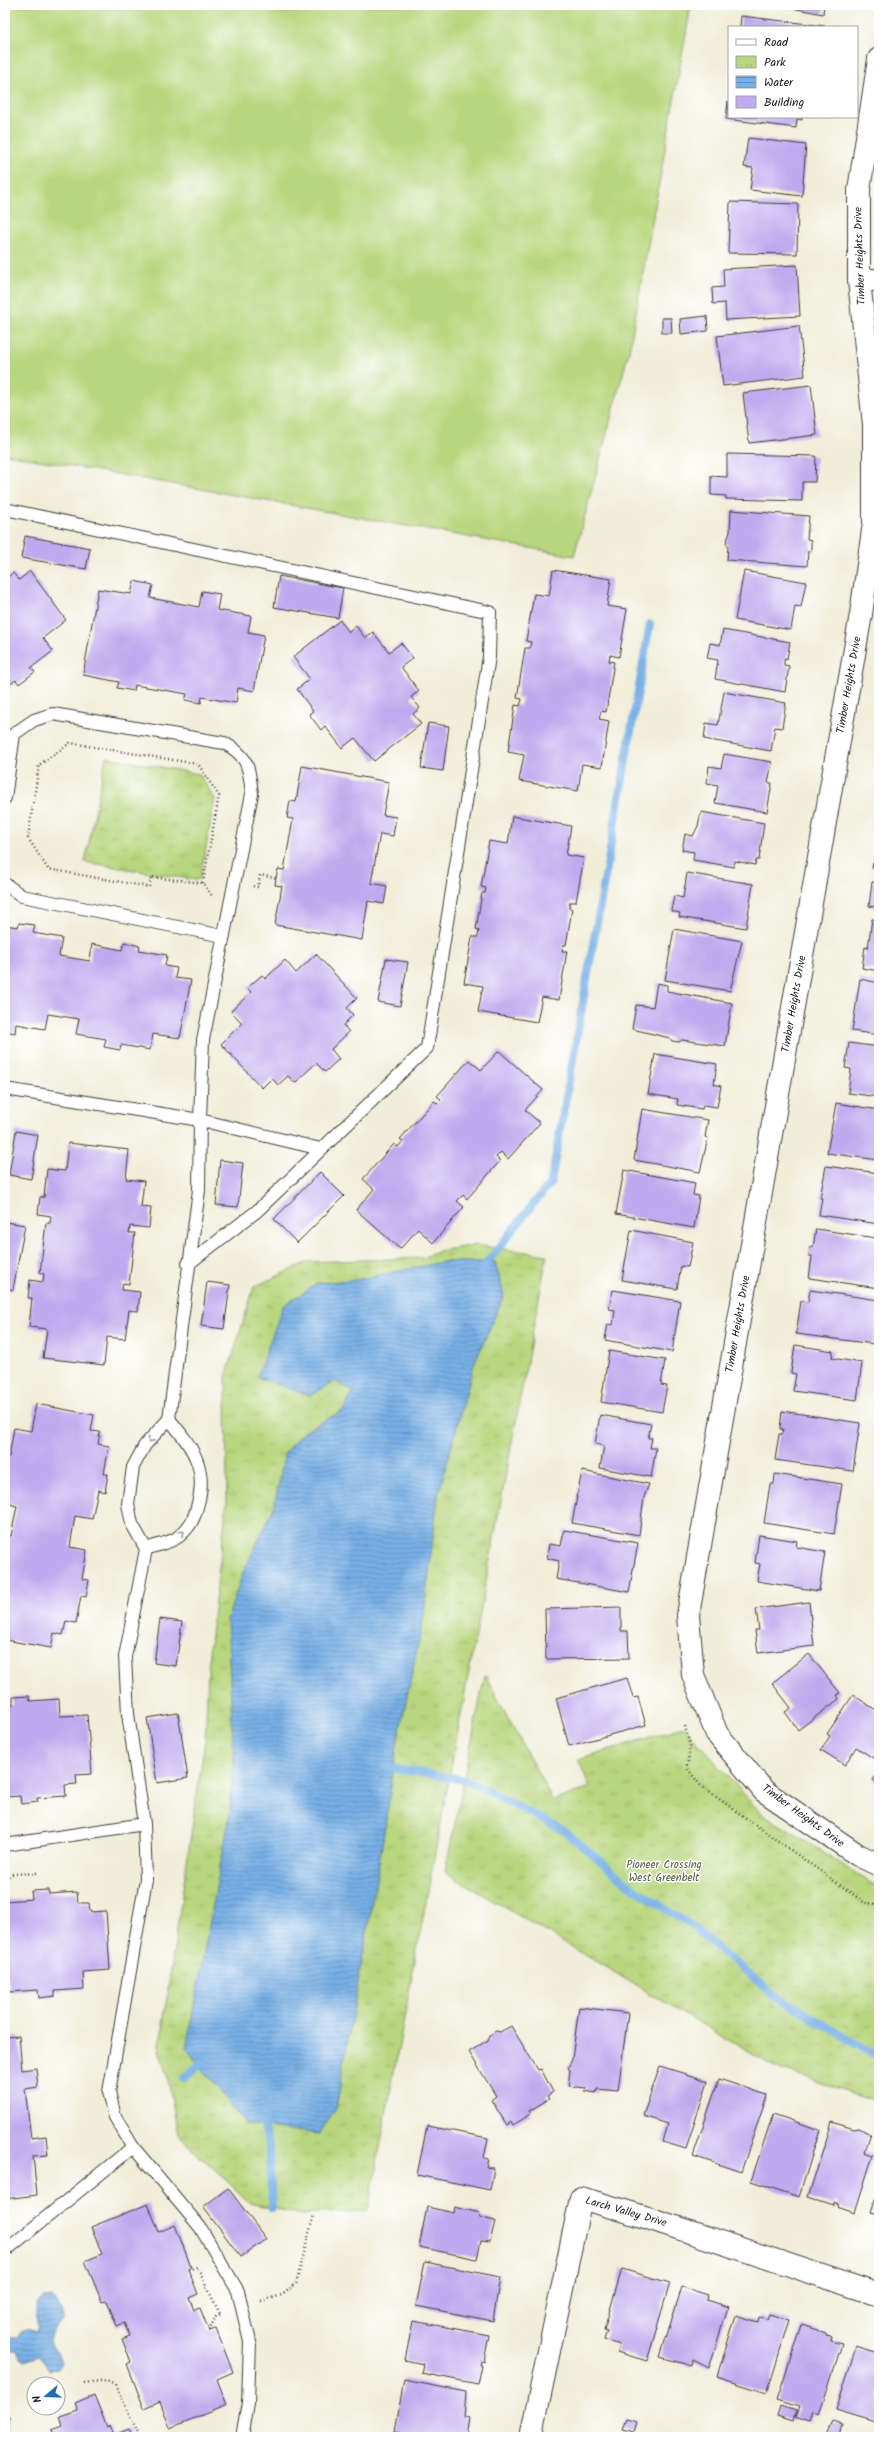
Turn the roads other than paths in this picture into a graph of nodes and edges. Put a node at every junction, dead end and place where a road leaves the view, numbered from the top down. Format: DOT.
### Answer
graph roads {
  1 [pos="879,59"];
  2 [pos="869,280"];
  3 [pos="5,509"];
  4 [pos="870,615"];
  5 [pos="5,798"];
  6 [pos="5,884"];
  7 [pos="223,936"];
  8 [pos="5,1089"];
  9 [pos="200,1120"];
  10 [pos="321,1149"];
  11 [pos="188,1264"];
  12 [pos="168,1419"];
  13 [pos="146,1549"];
  14 [pos="144,1824"];
  15 [pos="5,1845"];
  16 [pos="879,1865"];
  17 [pos="133,2147"];
  18 [pos="5,2252"];
  19 [pos="879,2295"];
  20 [pos="242,2437"];
  21 [pos="531,2437"];
  1 -- 2 [label="street, Timber Heights Drive"];
  2 -- 4 [label="street, Timber Heights Drive"];
  3 -- 10 [label="lane"];
  4 -- 16 [label="street, Timber Heights Drive"];
  5 -- 7 [label="lane"];
  6 -- 7 [label="lane"];
  7 -- 9 [label="lane"];
  8 -- 9 [label="lane"];
  9 -- 10 [label="lane"];
  9 -- 11 [label="lane"];
  10 -- 11 [label="lane"];
  11 -- 12 [label="lane"];
  12 -- 13 [label="lane, one-way"];
  13 -- 12 [label="lane, one-way"];
  13 -- 14 [label="lane"];
  14 -- 15 [label="lane"];
  14 -- 17 [label="lane"];
  17 -- 18 [label="lane"];
  17 -- 20 [label="lane"];
  19 -- 21 [label="street, Larch Valley Drive"];
}
